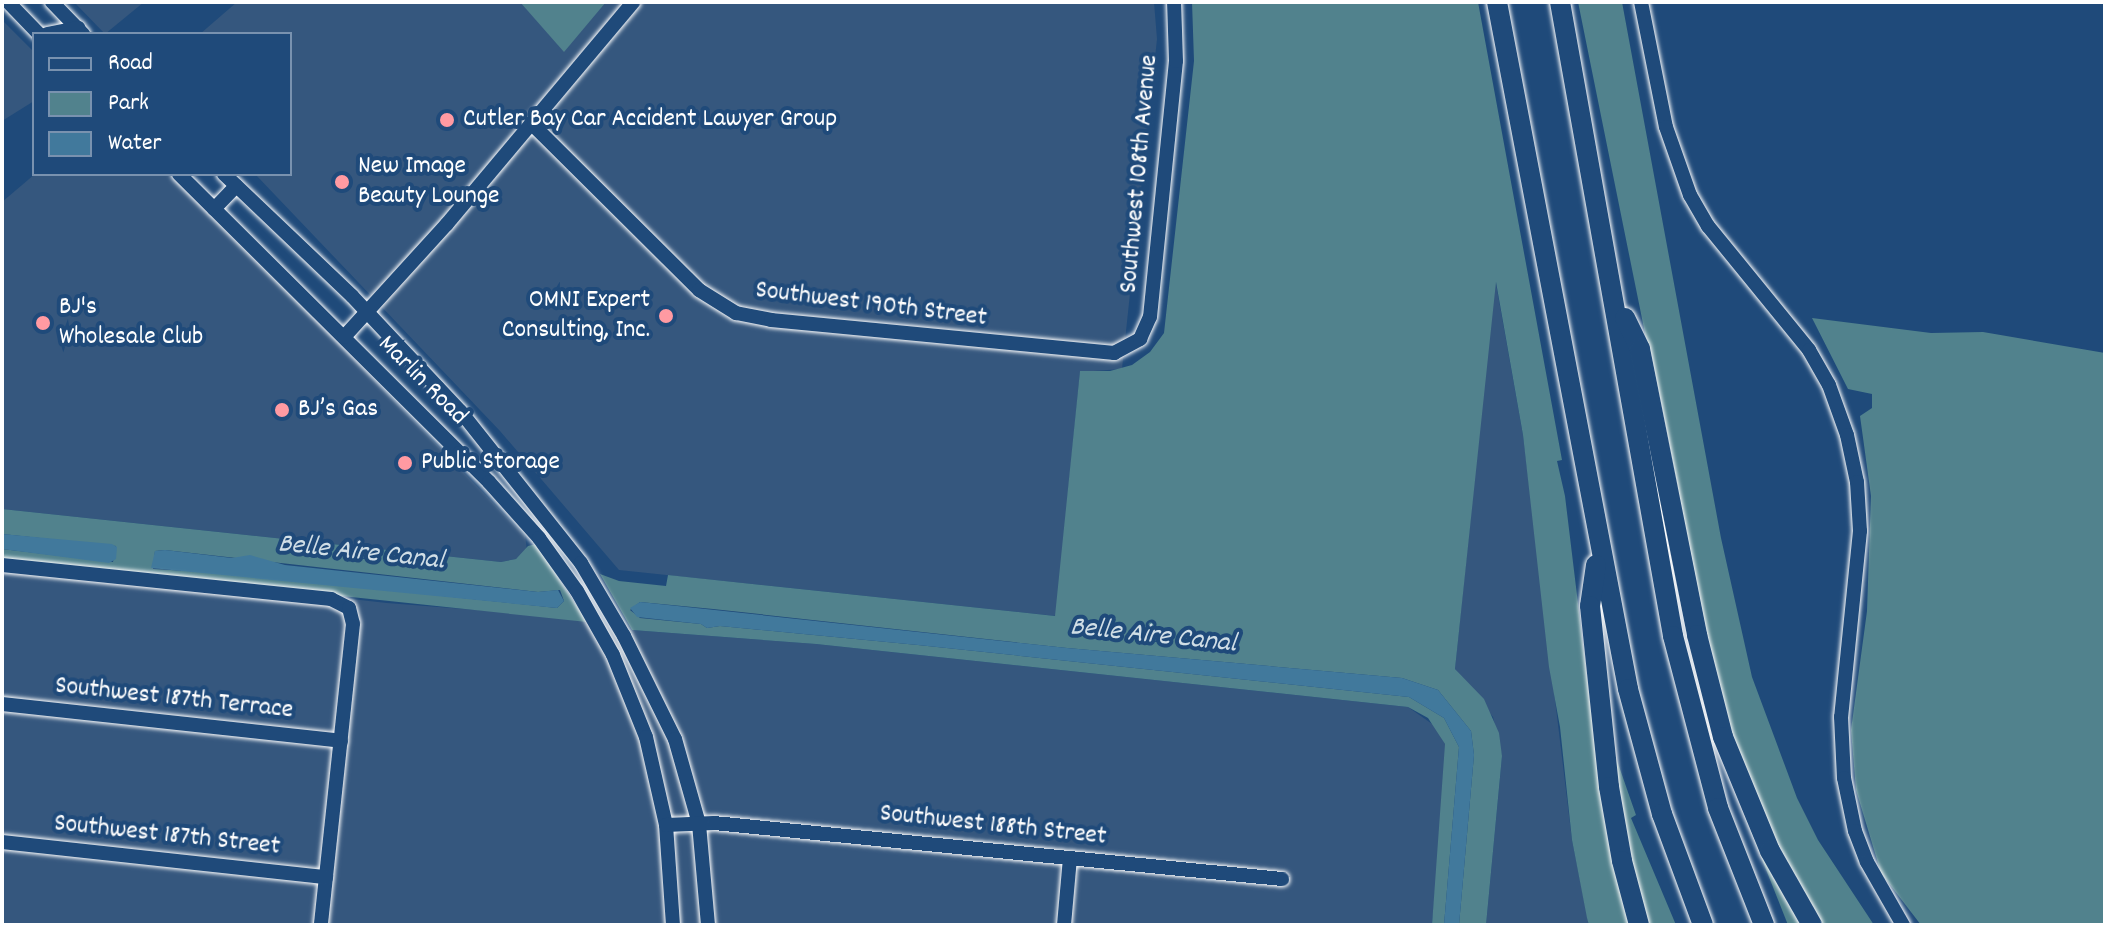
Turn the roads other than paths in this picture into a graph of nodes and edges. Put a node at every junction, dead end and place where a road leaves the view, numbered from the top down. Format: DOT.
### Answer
graph roads {
  1 [pos="8,2"];
  2 [pos="52,2"];
  3 [pos="633,2"];
  4 [pos="1174,2"];
  5 [pos="1497,2"];
  6 [pos="1560,2"];
  7 [pos="1641,2"];
  8 [pos="81,31"];
  9 [pos="37,32"];
  10 [pos="531,123"];
  11 [pos="181,176"];
  12 [pos="226,176"];
  13 [pos="236,186"];
  14 [pos="214,209"];
  15 [pos="1614,295"];
  16 [pos="367,312"];
  17 [pos="344,337"];
  18 [pos="1134,344"];
  19 [pos="1599,550"];
  20 [pos="2,565"];
  21 [pos="2,704"];
  22 [pos="341,741"];
  23 [pos="699,824"];
  24 [pos="666,825"];
  25 [pos="2,842"];
  26 [pos="1070,858"];
  27 [pos="326,877"];
  28 [pos="1282,879"];
  29 [pos="321,925"];
  30 [pos="673,925"];
  31 [pos="708,925"];
  32 [pos="1064,925"];
  33 [pos="1639,925"];
  34 [pos="1703,925"];
  35 [pos="1764,925"];
  36 [pos="1812,925"];
  37 [pos="1903,925"];
  1 -- 9 [label="street"];
  2 -- 8 [label="street"];
  3 -- 10 [label="street"];
  4 -- 18 [label="street, Southwest 108th Avenue"];
  5 -- 19 [label="highway"];
  6 -- 15 [label="highway"];
  7 -- 37 [label="street"];
  10 -- 16 [label="street"];
  10 -- 18 [label="street, Southwest 190th Street"];
  11 -- 14 [label="street, Marlin Road"];
  12 -- 13 [label="street, Marlin Road"];
  13 -- 14 [label="street"];
  13 -- 16 [label="street, Marlin Road"];
  14 -- 17 [label="street, Marlin Road"];
  15 -- 35 [label="highway"];
  15 -- 36 [label="highway"];
  16 -- 17 [label="street"];
  16 -- 23 [label="street, Marlin Road"];
  17 -- 24 [label="street, Marlin Road"];
  19 -- 33 [label="highway"];
  19 -- 34 [label="highway"];
  20 -- 22 [label="street"];
  21 -- 22 [label="street, Southwest 187th Terrace"];
  22 -- 27 [label="street"];
  23 -- 24 [label="street, Southwest 188th Street"];
  23 -- 26 [label="street, Southwest 188th Street"];
  23 -- 31 [label="street, Marlin Road"];
  24 -- 30 [label="street, Marlin Road"];
  25 -- 27 [label="street, Southwest 187th Street"];
  26 -- 28 [label="street, Southwest 188th Street"];
  26 -- 32 [label="street"];
  27 -- 29 [label="street"];
}
